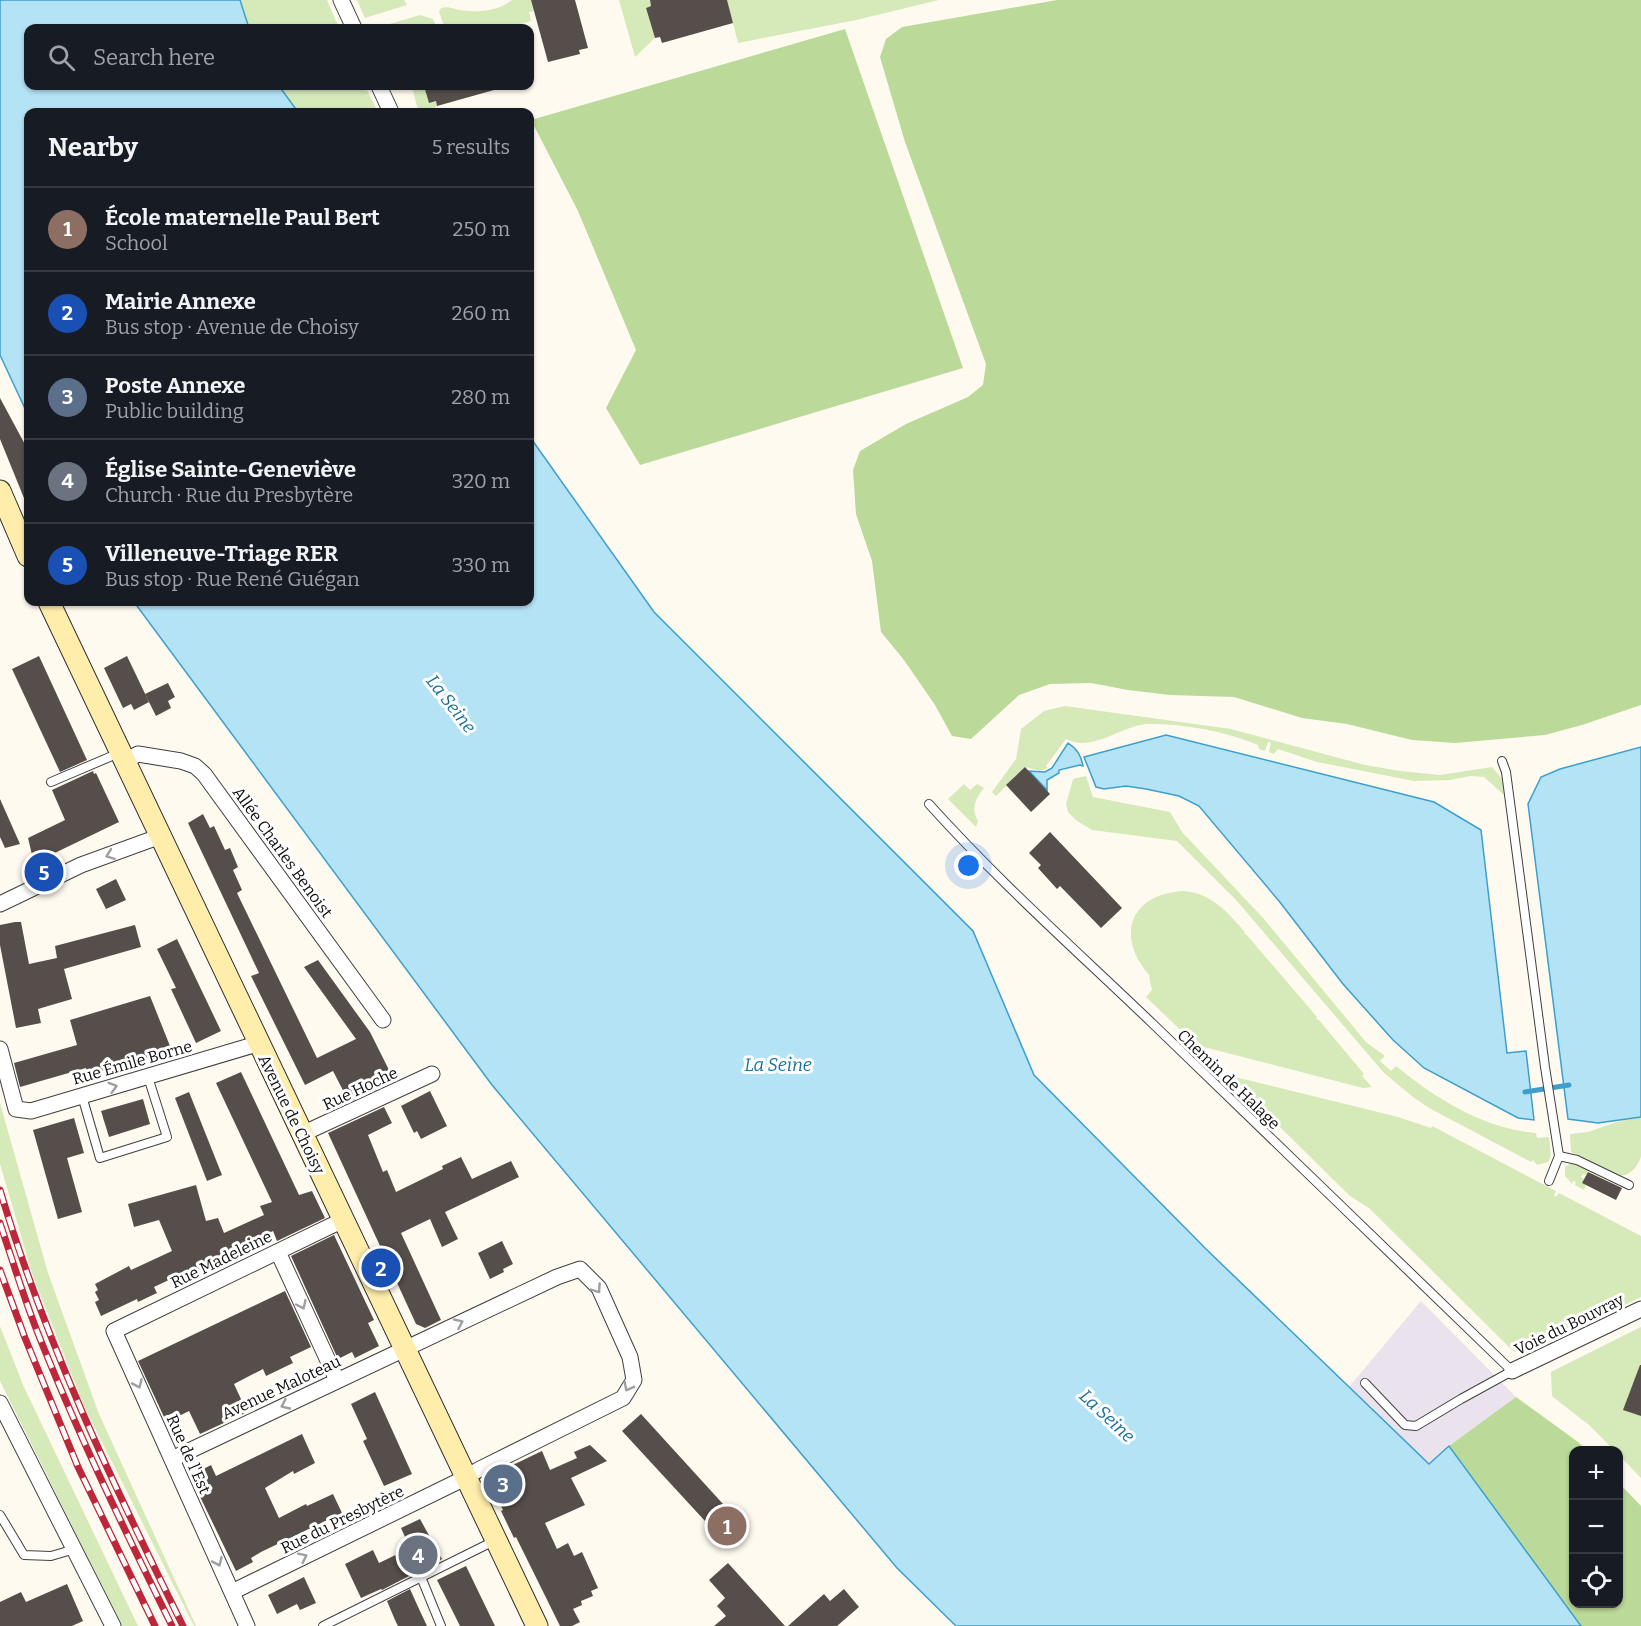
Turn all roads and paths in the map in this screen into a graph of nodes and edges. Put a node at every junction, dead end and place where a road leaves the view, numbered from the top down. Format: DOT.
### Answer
graph roads {
  1 [pos="341,0"];
  2 [pos="352,24"];
  3 [pos="381,90"];
  4 [pos="389,108"];
  5 [pos="2,504"];
  6 [pos="24,548"];
  7 [pos="51,606"];
  8 [pos="123,757"];
  9 [pos="1502,761"];
  10 [pos="51,782"];
  11 [pos="929,804"];
  12 [pos="158,837"];
  13 [pos="0,904"];
  14 [pos="382,1020"];
  15 [pos="257,1044"];
  16 [pos="0,1049"];
  17 [pos="432,1074"];
  18 [pos="148,1077"];
  19 [pos="82,1096"];
  20 [pos="302,1134"];
  21 [pos="1559,1156"];
  22 [pos="1549,1181"];
  23 [pos="1629,1185"];
  24 [pos="344,1220"];
  25 [pos="278,1252"];
  26 [pos="1641,1309"];
  27 [pos="114,1331"];
  28 [pos="406,1348"];
  29 [pos="1512,1371"];
  30 [pos="337,1380"];
  31 [pos="1365,1383"];
  32 [pos="0,1403"];
  33 [pos="172,1459"];
  34 [pos="467,1477"];
  35 [pos="0,1515"];
  36 [pos="496,1540"];
  37 [pos="75,1549"];
  38 [pos="421,1578"];
  39 [pos="232,1592"];
  40 [pos="113,1626"];
  41 [pos="247,1626"];
  42 [pos="324,1626"];
  43 [pos="441,1626"];
  44 [pos="537,1626"];
  1 -- 2 [label="street"];
  3 -- 4 [label="street"];
  5 -- 6 [label="main road"];
  7 -- 8 [label="main road, Avenue de Choisy"];
  8 -- 10 [label="lane"];
  8 -- 12 [label="main road, Avenue de Choisy"];
  8 -- 14 [label="street, Allée Charles Benoist"];
  9 -- 21 [label="lane"];
  11 -- 29 [label="lane, Chemin de Halage"];
  12 -- 13 [label="street, one-way"];
  12 -- 15 [label="main road, Avenue de Choisy"];
  15 -- 18 [label="street, Rue Émile Borne"];
  15 -- 20 [label="main road, Avenue de Choisy"];
  16 -- 19 [label="street, Rue Émile Borne"];
  17 -- 20 [label="street, Rue Hoche"];
  19 -- 18 [label="street, Rue Émile Borne, one-way"];
  18 -- 19 [label="lane"];
  20 -- 24 [label="main road, Avenue de Choisy"];
  21 -- 22 [label="lane"];
  21 -- 23 [label="lane"];
  24 -- 25 [label="street, Rue Madeleine"];
  24 -- 28 [label="main road, Avenue de Choisy"];
  25 -- 27 [label="street, Rue Madeleine"];
  25 -- 30 [label="street, one-way"];
  26 -- 29 [label="street, Voie du Bouvray"];
  27 -- 33 [label="street, Rue de l'Est, one-way"];
  28 -- 30 [label="street, Avenue Maloteau"];
  28 -- 34 [label="main road, Avenue de Choisy"];
  28 -- 34 [label="street, Avenue Maloteau, one-way"];
  29 -- 31 [label="lane"];
  30 -- 33 [label="street, Avenue Maloteau, one-way"];
  32 -- 37 [label="street"];
  33 -- 39 [label="street, Rue de l'Est, one-way"];
  34 -- 36 [label="main road, Avenue de Choisy"];
  39 -- 34 [label="street, Rue du Presbytère, one-way"];
  35 -- 37 [label="lane"];
  36 -- 38 [label="lane"];
  36 -- 44 [label="main road, Avenue de Choisy"];
  37 -- 40 [label="street"];
  38 -- 42 [label="lane"];
  38 -- 43 [label="lane"];
  39 -- 41 [label="street, Rue de l'Est"];
}
